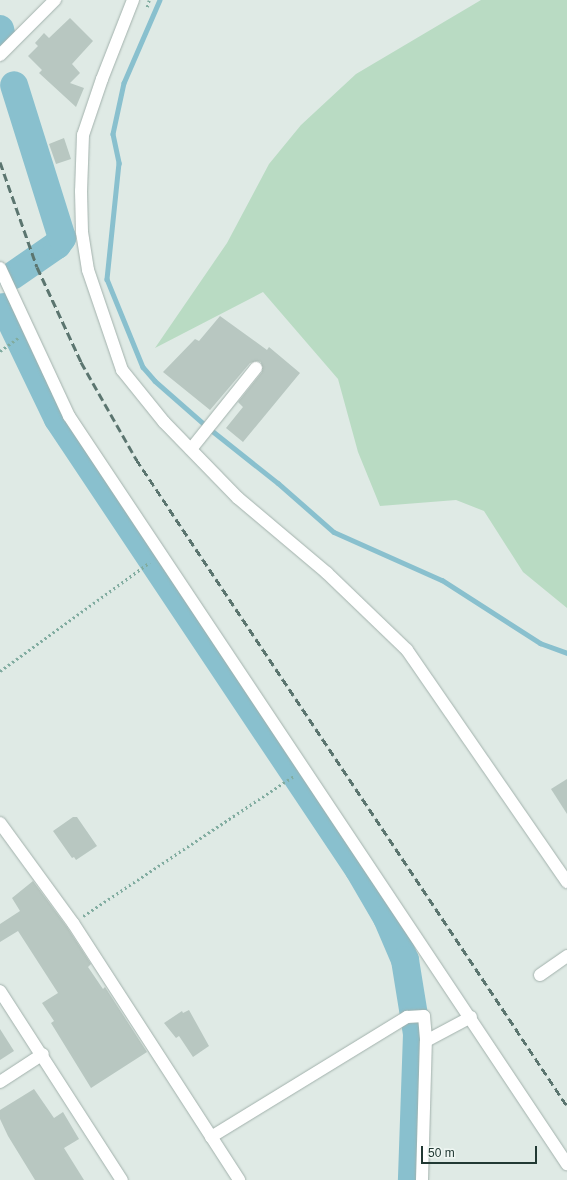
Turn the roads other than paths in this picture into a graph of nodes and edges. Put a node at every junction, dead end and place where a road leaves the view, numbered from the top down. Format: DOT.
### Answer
graph roads {
  1 [pos="55,0"];
  2 [pos="133,0"];
  3 [pos="0,55"];
  4 [pos="0,268"];
  5 [pos="256,368"];
  6 [pos="191,449"];
  7 [pos="0,823"];
  8 [pos="567,882"];
  9 [pos="567,956"];
  10 [pos="540,975"];
  11 [pos="0,991"];
  12 [pos="471,1017"];
  13 [pos="426,1041"];
  14 [pos="43,1054"];
  15 [pos="0,1082"];
  16 [pos="211,1137"];
  17 [pos="567,1164"];
  18 [pos="122,1180"];
  19 [pos="239,1180"];
  20 [pos="422,1180"];
  1 -- 3 [label="street"];
  2 -- 6 [label="street"];
  4 -- 12 [label="street"];
  5 -- 6 [label="street"];
  6 -- 8 [label="street"];
  7 -- 16 [label="street"];
  9 -- 10 [label="street"];
  11 -- 14 [label="street"];
  12 -- 13 [label="street"];
  12 -- 17 [label="street"];
  13 -- 16 [label="street"];
  13 -- 20 [label="street"];
  14 -- 15 [label="street"];
  14 -- 18 [label="street"];
  16 -- 19 [label="street"];
}
